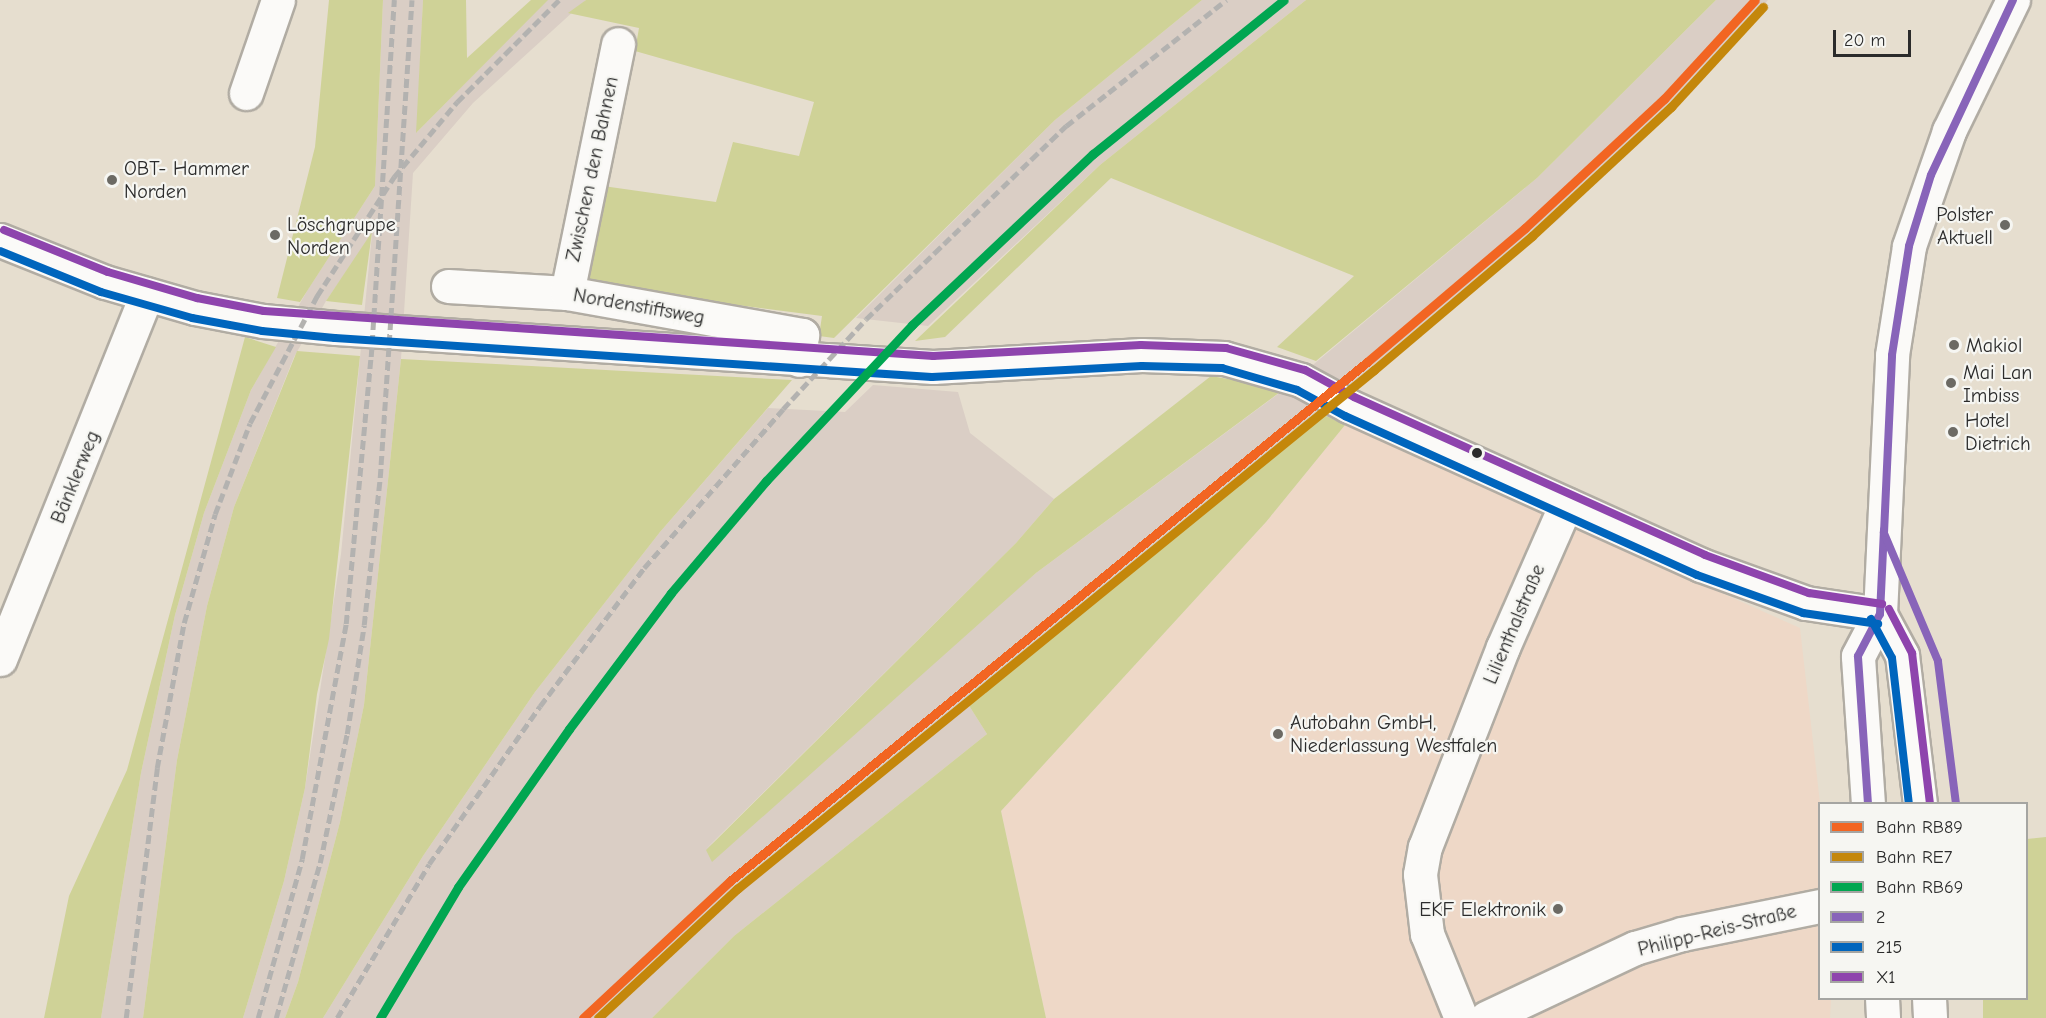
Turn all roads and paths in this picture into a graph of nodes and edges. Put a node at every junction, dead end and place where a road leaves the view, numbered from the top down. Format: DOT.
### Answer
graph roads {
  1 [pos="278,0"];
  2 [pos="2013,0"];
  3 [pos="618,44"];
  4 [pos="246,93"];
  5 [pos="0,240"];
  6 [pos="448,286"];
  7 [pos="567,293"];
  8 [pos="147,294"];
  9 [pos="800,360"];
  10 [pos="1566,504"];
  11 [pos="1880,614"];
  12 [pos="0,659"];
  13 [pos="1868,802"];
  14 [pos="1920,802"];
  15 [pos="1818,906"];
  16 [pos="1882,1000"];
  17 [pos="1929,1000"];
  18 [pos="1461,1018"];
  19 [pos="1486,1018"];
  20 [pos="1883,1018"];
  21 [pos="1930,1018"];
  1 -- 4 [label="street"];
  2 -- 11 [label="street"];
  3 -- 7 [label="street, Zwischen den Bahnen"];
  5 -- 8 [label="street, Nordenstiftsweg"];
  6 -- 7 [label="street, Nordenstiftsweg"];
  7 -- 9 [label="street, Nordenstiftsweg"];
  8 -- 9 [label="street, Nordenstiftsweg"];
  8 -- 12 [label="street, Bänklerweg"];
  9 -- 10 [label="street, Nordenstiftsweg"];
  10 -- 11 [label="street, Nordenstiftsweg"];
  10 -- 18 [label="street, Lilienthalstraße"];
  11 -- 13 [label="street"];
  11 -- 14 [label="street"];
  15 -- 19 [label="street, Philipp-Reis-Straße"];
  16 -- 20 [label="street"];
  17 -- 21 [label="street"];
}
